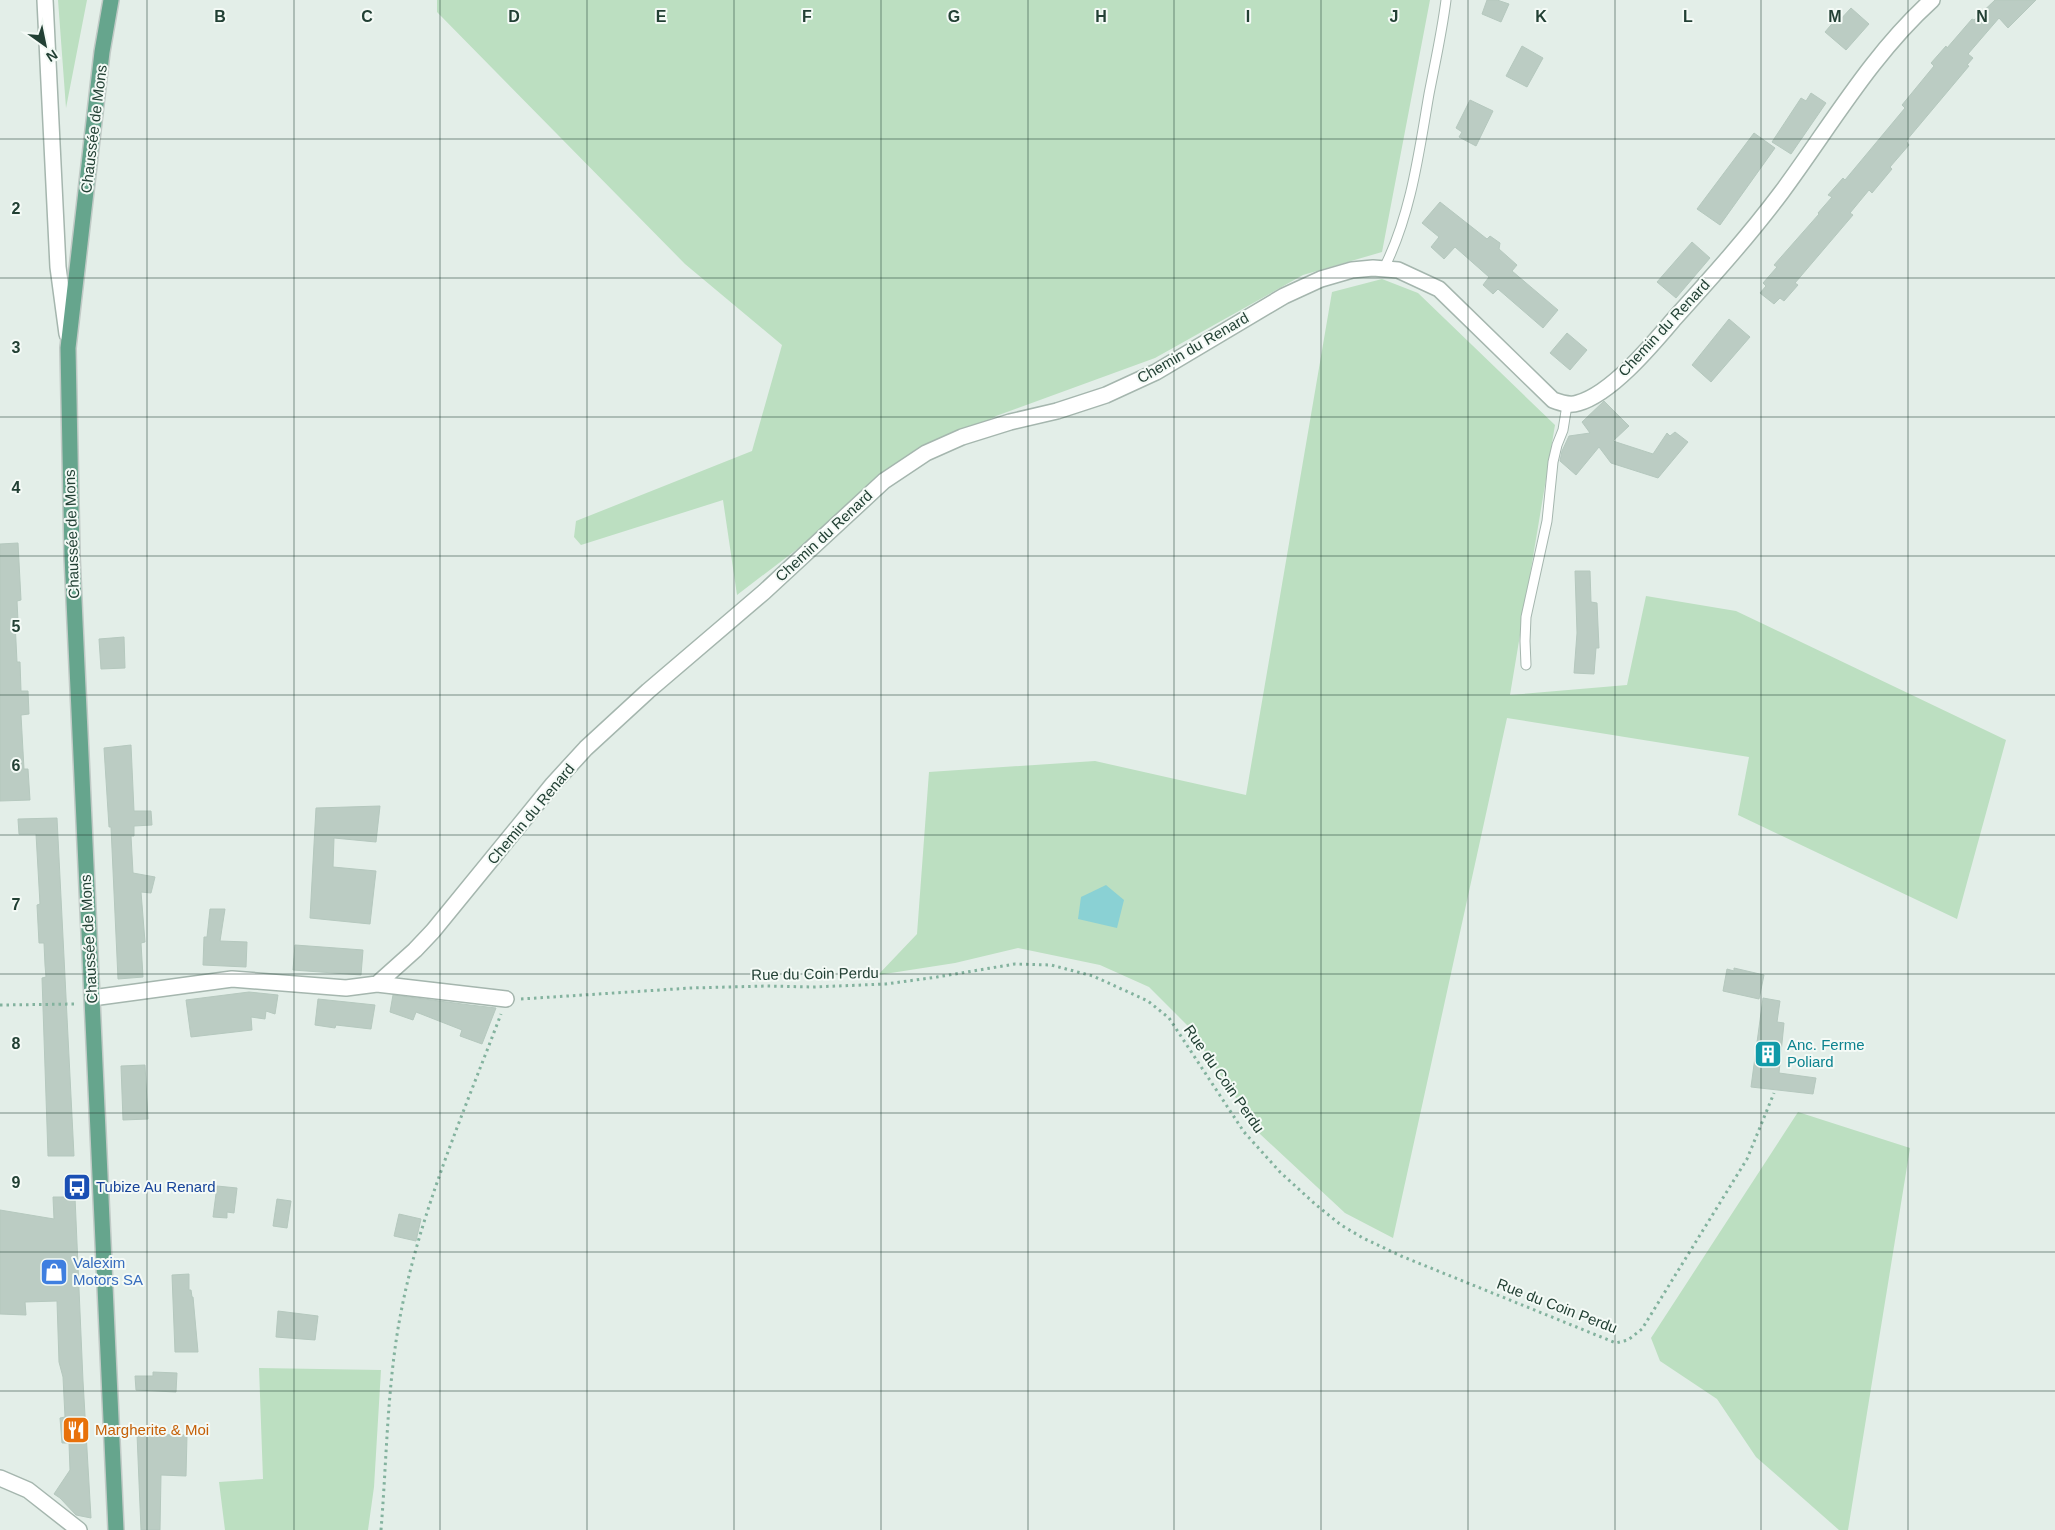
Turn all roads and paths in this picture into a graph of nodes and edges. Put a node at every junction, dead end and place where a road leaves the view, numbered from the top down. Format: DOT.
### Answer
graph roads {
  1 [pos="45,0"];
  2 [pos="111,0"];
  3 [pos="1446,0"];
  4 [pos="1932,0"];
  5 [pos="1384,268"];
  6 [pos="68,348"];
  7 [pos="1567,404"];
  8 [pos="1526,665"];
  9 [pos="377,984"];
  10 [pos="506,999"];
  11 [pos="92,1000"];
  12 [pos="0,1005"];
  13 [pos="1774,1093"];
  14 [pos="0,1478"];
  15 [pos="79,1530"];
  16 [pos="116,1530"];
  17 [pos="381,1530"];
  1 -- 6 [label="street, Chaussée de Mons"];
  2 -- 6 [label="main road, Chaussée de Mons"];
  3 -- 5 [label="lane"];
  4 -- 7 [label="street, Chemin du Renard"];
  5 -- 7 [label="street, Chemin du Renard"];
  5 -- 9 [label="street, Chemin du Renard"];
  6 -- 11 [label="main road, Chaussée de Mons"];
  7 -- 8 [label="lane"];
  9 -- 10 [label="street"];
  9 -- 11 [label="street"];
  10 -- 13 [label="path, Rue du Coin Perdu"];
  10 -- 17 [label="path"];
  11 -- 12 [label="path"];
  11 -- 16 [label="main road, Chaussée de Mons"];
  14 -- 15 [label="street"];
}
